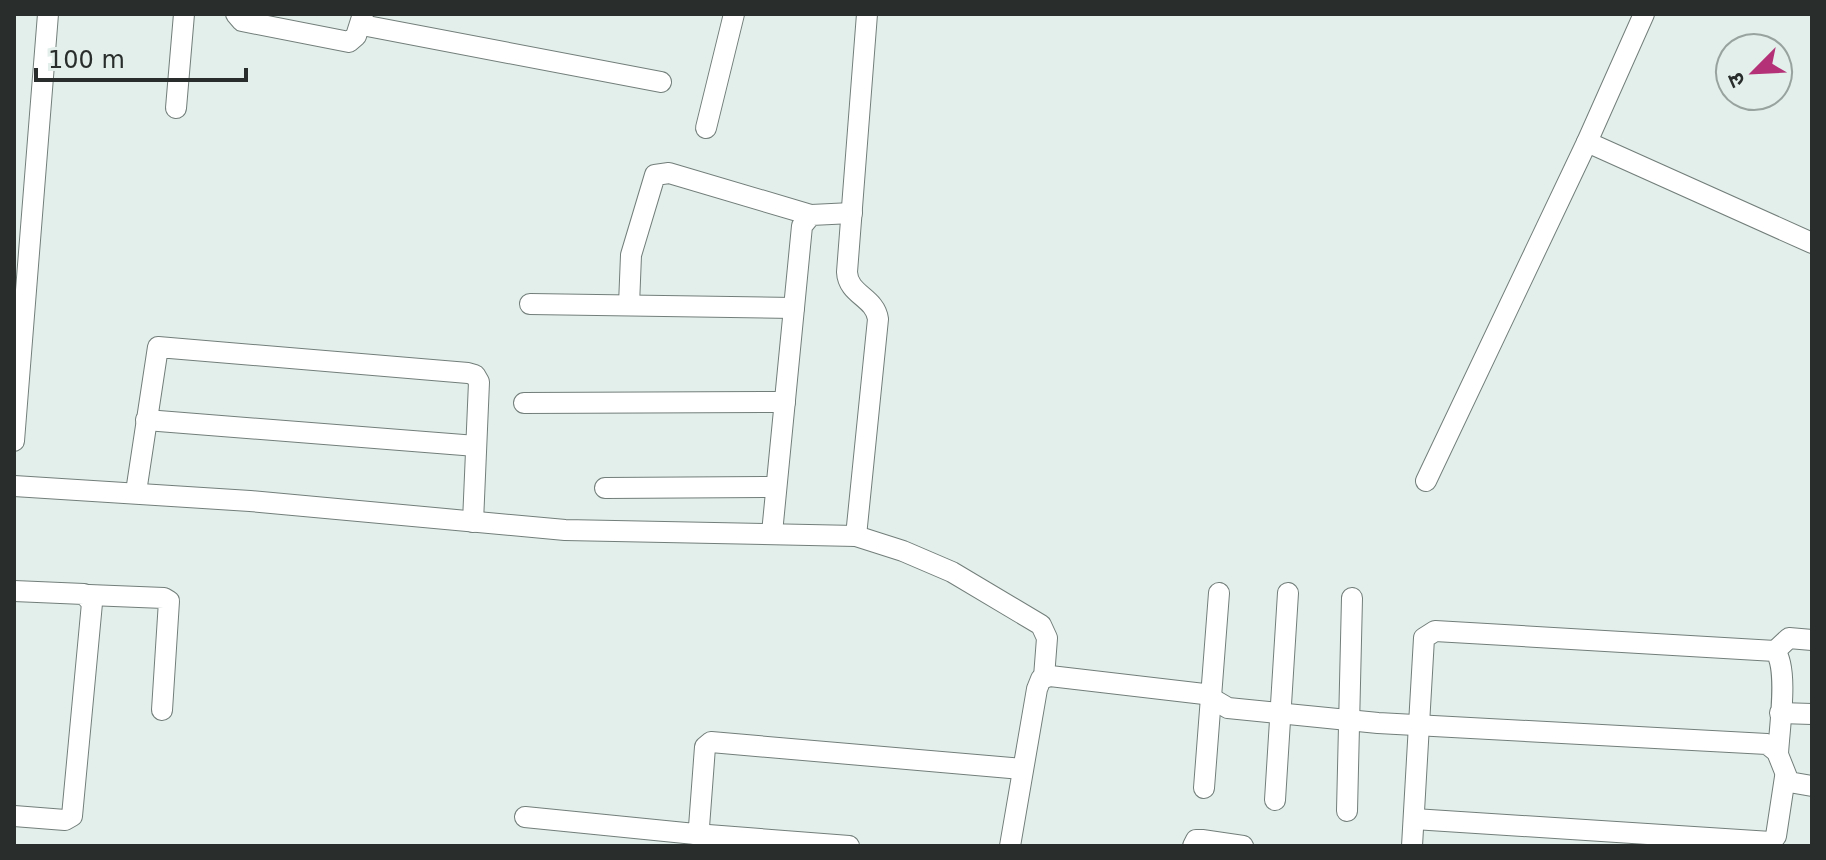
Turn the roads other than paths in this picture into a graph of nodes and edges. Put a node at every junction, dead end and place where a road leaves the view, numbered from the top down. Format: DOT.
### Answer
graph roads {
  1 [pos="48,14"];
  2 [pos="184,14"];
  3 [pos="236,14"];
  4 [pos="734,14"];
  5 [pos="867,14"];
  6 [pos="1644,14"];
  7 [pos="362,19"];
  8 [pos="661,82"];
  9 [pos="176,108"];
  10 [pos="706,128"];
  11 [pos="1587,142"];
  12 [pos="24,204"];
  13 [pos="852,213"];
  14 [pos="811,215"];
  15 [pos="1812,243"];
  16 [pos="530,304"];
  17 [pos="629,305"];
  18 [pos="794,308"];
  19 [pos="16,392"];
  20 [pos="785,402"];
  21 [pos="524,403"];
  22 [pos="146,420"];
  23 [pos="14,441"];
  24 [pos="476,446"];
  25 [pos="1426,481"];
  26 [pos="14,486"];
  27 [pos="776,487"];
  28 [pos="605,488"];
  29 [pos="136,492"];
  30 [pos="473,522"];
  31 [pos="772,533"];
  32 [pos="856,536"];
  33 [pos="14,591"];
  34 [pos="1219,593"];
  35 [pos="1288,593"];
  36 [pos="89,595"];
  37 [pos="1352,598"];
  38 [pos="1812,640"];
  39 [pos="1775,651"];
  40 [pos="1044,677"];
  41 [pos="1210,697"];
  42 [pos="162,710"];
  43 [pos="1281,713"];
  44 [pos="1780,713"];
  45 [pos="1812,714"];
  46 [pos="1350,720"];
  47 [pos="1420,726"];
  48 [pos="1778,754"];
  49 [pos="1022,769"];
  50 [pos="1785,777"];
  51 [pos="1812,786"];
  52 [pos="1204,788"];
  53 [pos="1275,800"];
  54 [pos="1347,811"];
  55 [pos="14,816"];
  56 [pos="525,817"];
  57 [pos="1414,819"];
  58 [pos="695,834"];
  59 [pos="849,846"];
  60 [pos="1010,846"];
  61 [pos="1193,846"];
  62 [pos="1243,846"];
  63 [pos="1412,846"];
  1 -- 12 [label="street"];
  2 -- 9 [label="street"];
  3 -- 7 [label="street"];
  4 -- 10 [label="street"];
  5 -- 13 [label="street"];
  6 -- 11 [label="street"];
  7 -- 8 [label="street"];
  11 -- 15 [label="street"];
  11 -- 25 [label="street"];
  12 -- 19 [label="street"];
  13 -- 14 [label="street"];
  13 -- 32 [label="street"];
  14 -- 17 [label="street"];
  14 -- 18 [label="street"];
  16 -- 17 [label="street"];
  17 -- 18 [label="street"];
  18 -- 20 [label="street"];
  19 -- 23 [label="street"];
  20 -- 21 [label="street"];
  20 -- 27 [label="street"];
  22 -- 24 [label="street"];
  22 -- 24 [label="street"];
  22 -- 29 [label="street"];
  24 -- 30 [label="street"];
  26 -- 29 [label="street"];
  27 -- 28 [label="street"];
  27 -- 31 [label="street"];
  29 -- 30 [label="street"];
  30 -- 31 [label="street"];
  31 -- 32 [label="street"];
  32 -- 40 [label="street"];
  33 -- 36 [label="street"];
  34 -- 41 [label="street"];
  35 -- 43 [label="street"];
  36 -- 42 [label="street"];
  36 -- 55 [label="street"];
  37 -- 46 [label="street"];
  38 -- 39 [label="street"];
  39 -- 44 [label="street"];
  39 -- 47 [label="street"];
  40 -- 41 [label="street"];
  40 -- 49 [label="street"];
  41 -- 43 [label="street"];
  41 -- 52 [label="street"];
  43 -- 46 [label="street"];
  43 -- 53 [label="street"];
  44 -- 45 [label="street"];
  44 -- 48 [label="street"];
  46 -- 47 [label="street"];
  46 -- 54 [label="street"];
  47 -- 48 [label="street"];
  47 -- 57 [label="street"];
  48 -- 50 [label="street"];
  49 -- 58 [label="street"];
  49 -- 60 [label="street"];
  50 -- 51 [label="street"];
  50 -- 57 [label="street"];
  56 -- 58 [label="street"];
  57 -- 63 [label="street"];
  58 -- 59 [label="street"];
  61 -- 62 [label="street"];
}
